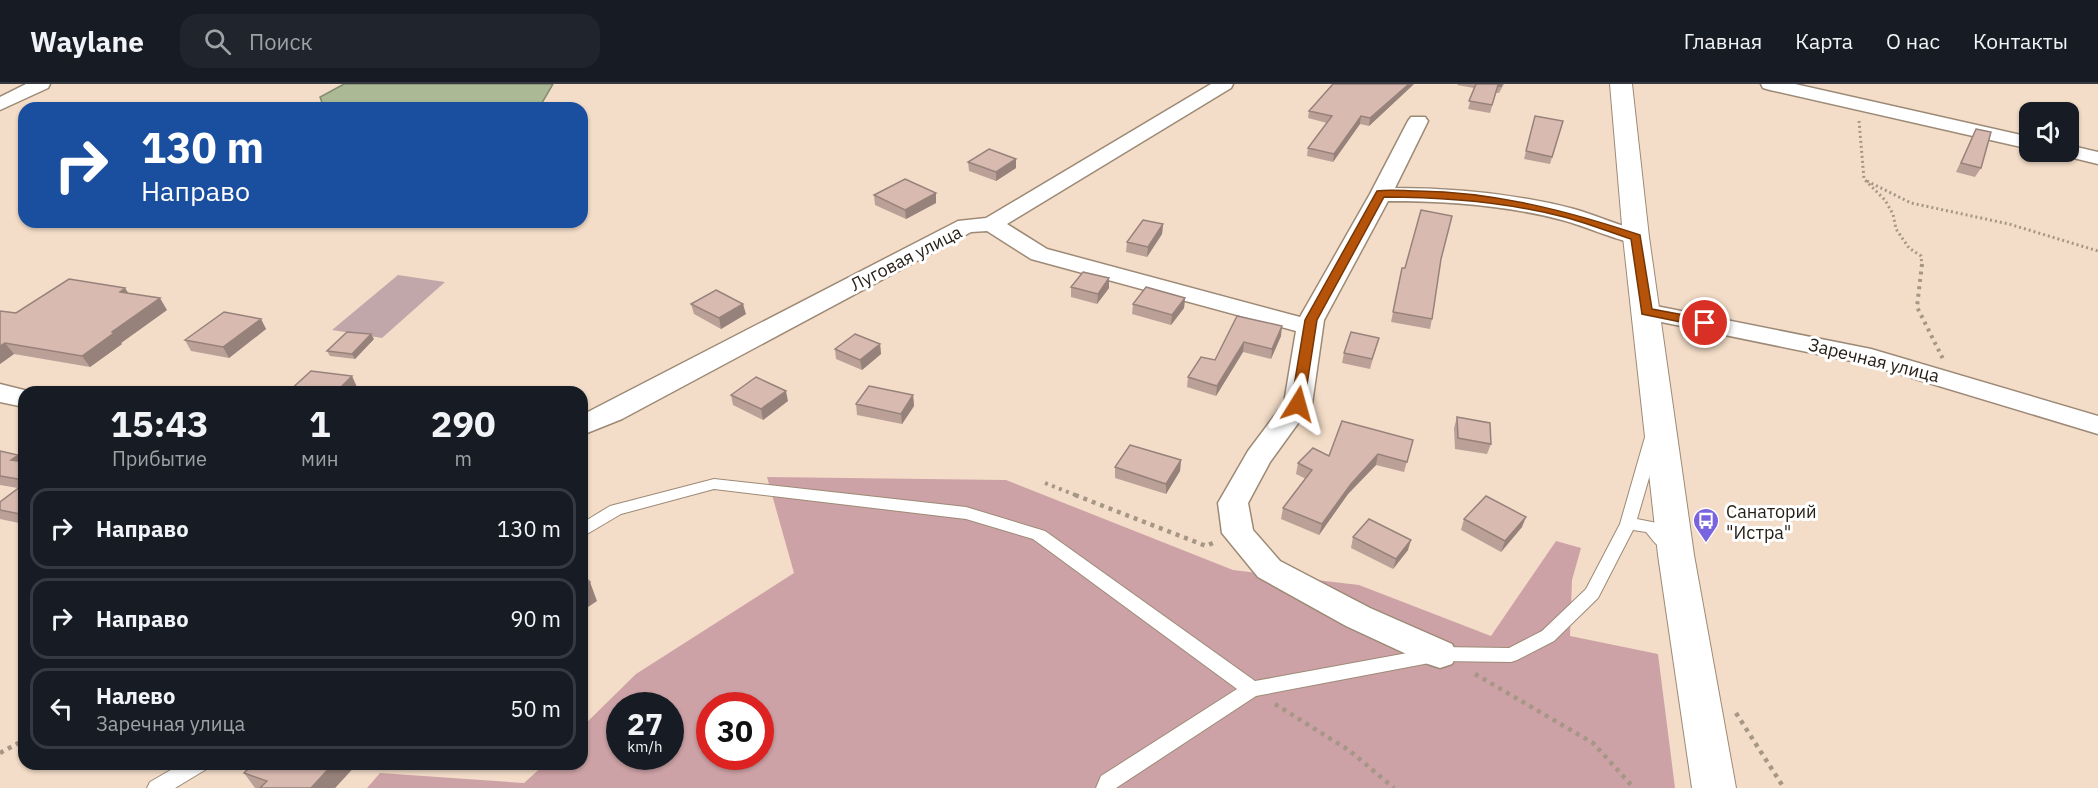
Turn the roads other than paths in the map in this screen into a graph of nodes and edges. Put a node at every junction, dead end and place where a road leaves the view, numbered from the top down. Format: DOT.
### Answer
graph roads {
  1 [pos="41,84"];
  2 [pos="1224,84"];
  3 [pos="1621,84"];
  4 [pos="1770,84"];
  5 [pos="1792,86"];
  6 [pos="0,104"];
  7 [pos="1418,121"];
  8 [pos="2019,141"];
  9 [pos="2079,154"];
  10 [pos="2098,158"];
  11 [pos="1381,194"];
  12 [pos="991,224"];
  13 [pos="1636,237"];
  14 [pos="1646,312"];
  15 [pos="1309,327"];
  16 [pos="0,393"];
  17 [pos="18,397"];
  18 [pos="1659,416"];
  19 [pos="588,423"];
  20 [pos="2098,425"];
  21 [pos="1628,524"];
  22 [pos="588,527"];
  23 [pos="1676,555"];
  24 [pos="1440,654"];
  25 [pos="1252,689"];
  26 [pos="188,770"];
  27 [pos="157,788"];
  28 [pos="1106,788"];
  29 [pos="1714,788"];
  1 -- 6 [label="street"];
  2 -- 12 [label="street, Луговая улица"];
  3 -- 13 [label="main road"];
  4 -- 5 [label="street"];
  5 -- 8 [label="street"];
  7 -- 11 [label="street"];
  9 -- 10 [label="street"];
  11 -- 13 [label="street"];
  11 -- 15 [label="street"];
  12 -- 15 [label="street"];
  12 -- 19 [label="street, Луговая улица"];
  13 -- 14 [label="main road"];
  14 -- 18 [label="main road"];
  14 -- 20 [label="street, Заречная улица"];
  15 -- 24 [label="street"];
  16 -- 17 [label="street"];
  18 -- 21 [label="lane"];
  18 -- 23 [label="main road"];
  21 -- 23 [label="lane"];
  21 -- 24 [label="lane"];
  22 -- 25 [label="lane"];
  23 -- 29 [label="main road"];
  24 -- 25 [label="lane"];
  25 -- 28 [label="lane"];
  26 -- 27 [label="lane"];
}
